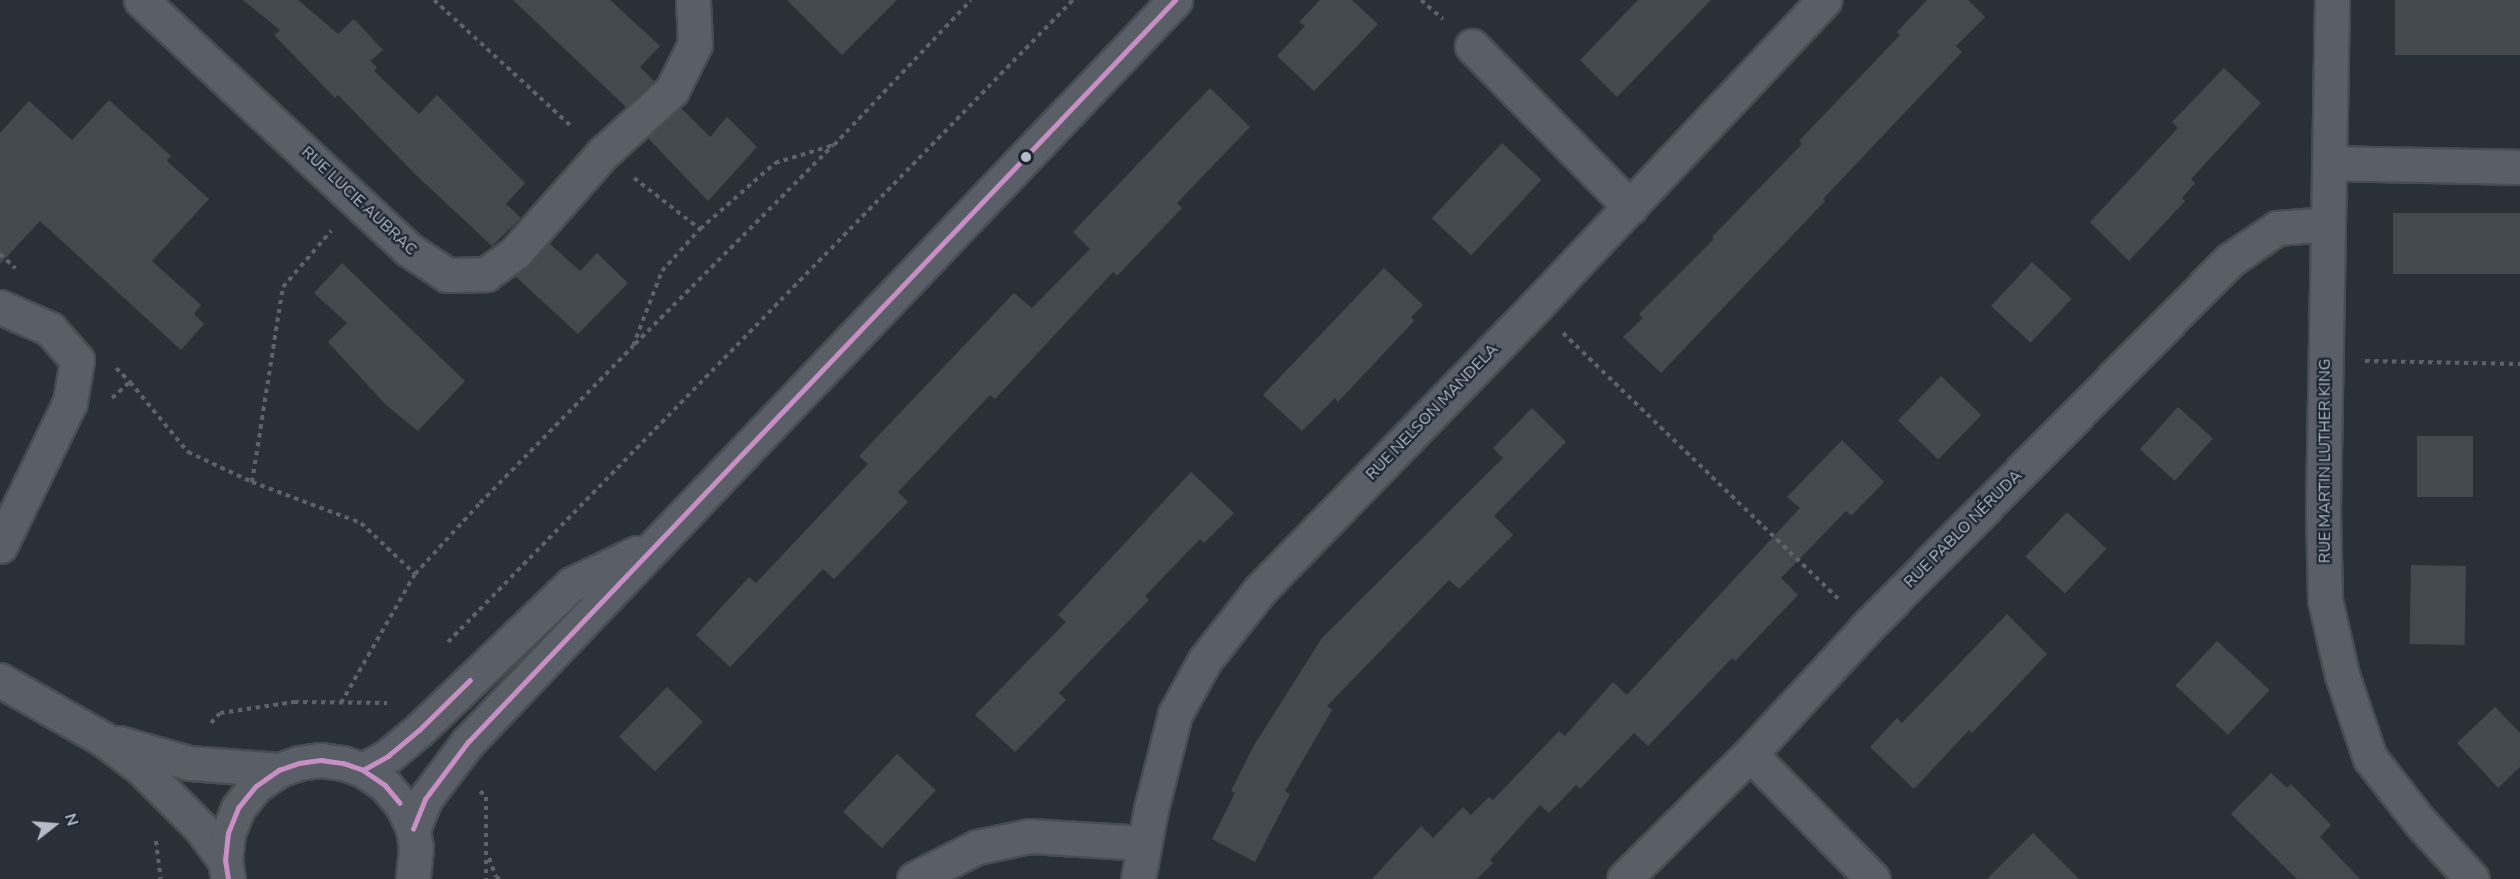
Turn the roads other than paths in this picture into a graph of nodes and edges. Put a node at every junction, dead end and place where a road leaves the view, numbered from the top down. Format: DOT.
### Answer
graph roads {
  1 [pos="141,0"];
  2 [pos="693,0"];
  3 [pos="1175,0"];
  4 [pos="1824,0"];
  5 [pos="2332,0"];
  6 [pos="1472,46"];
  7 [pos="2329,163"];
  8 [pos="2520,167"];
  9 [pos="1630,207"];
  10 [pos="2328,224"];
  11 [pos="0,307"];
  12 [pos="655,544"];
  13 [pos="0,546"];
  14 [pos="0,680"];
  15 [pos="103,739"];
  16 [pos="1750,753"];
  17 [pos="279,770"];
  18 [pos="363,770"];
  19 [pos="413,829"];
  20 [pos="1144,843"];
  21 [pos="227,870"];
  22 [pos="413,879"];
  23 [pos="914,879"];
  24 [pos="1138,879"];
  25 [pos="1624,879"];
  26 [pos="1873,879"];
  27 [pos="2472,879"];
  1 -- 2 [label="street, RUE LUCIE AUBRAC"];
  3 -- 12 [label="street"];
  4 -- 9 [label="street, RUE NELSON MANDELA"];
  5 -- 7 [label="street, RUE MARTIN LUTHER KING"];
  6 -- 9 [label="street"];
  7 -- 8 [label="street"];
  7 -- 10 [label="street, RUE MARTIN LUTHER KING"];
  9 -- 20 [label="street, RUE NELSON MANDELA"];
  10 -- 16 [label="street, RUE PABLO NÉRUDA"];
  10 -- 27 [label="street, RUE MARTIN LUTHER KING"];
  11 -- 13 [label="street"];
  12 -- 18 [label="street"];
  12 -- 19 [label="street"];
  14 -- 15 [label="street"];
  15 -- 17 [label="street"];
  15 -- 21 [label="street"];
  16 -- 25 [label="street, RUE PABLO NÉRUDA"];
  16 -- 26 [label="street"];
  17 -- 18 [label="street"];
  17 -- 21 [label="street"];
  18 -- 19 [label="street"];
  19 -- 22 [label="street"];
  20 -- 23 [label="street"];
  20 -- 24 [label="street, RUE NELSON MANDELA"];
}
